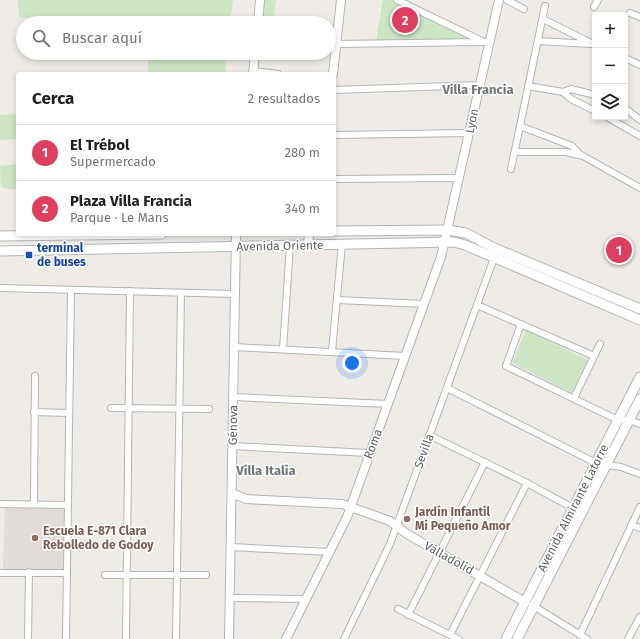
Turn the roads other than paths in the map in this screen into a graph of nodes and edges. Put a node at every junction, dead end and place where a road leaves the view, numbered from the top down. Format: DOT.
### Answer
graph roads {
  1 [pos="260,0"];
  2 [pos="341,0"];
  3 [pos="398,0"];
  4 [pos="499,0"];
  5 [pos="507,0"];
  6 [pos="598,0"];
  7 [pos="545,6"];
  8 [pos="594,7"];
  9 [pos="524,9"];
  10 [pos="630,12"];
  11 [pos="259,16"];
  12 [pos="640,17"];
  13 [pos="543,19"];
  14 [pos="538,41"];
  15 [pos="486,42"];
  16 [pos="592,43"];
  17 [pos="336,44"];
  18 [pos="592,44"];
  19 [pos="628,59"];
  20 [pos="255,60"];
  21 [pos="334,60"];
  22 [pos="640,65"];
  23 [pos="254,72"];
  24 [pos="333,72"];
  25 [pos="480,85"];
  26 [pos="528,86"];
  27 [pos="336,90"];
  28 [pos="563,92"];
  29 [pos="592,94"];
  30 [pos="592,110"];
  31 [pos="628,110"];
  32 [pos="612,120"];
  33 [pos="640,120"];
  34 [pos="520,126"];
  35 [pos="470,133"];
  36 [pos="336,135"];
  37 [pos="640,136"];
  38 [pos="515,152"];
  39 [pos="583,156"];
  40 [pos="511,169"];
  41 [pos="459,178"];
  42 [pos="336,179"];
  43 [pos="639,187"];
  44 [pos="448,230"];
  45 [pos="336,231"];
  46 [pos="0,236"];
  47 [pos="49,236"];
  48 [pos="136,236"];
  49 [pos="236,236"];
  50 [pos="309,236"];
  51 [pos="445,242"];
  52 [pos="342,244"];
  53 [pos="290,245"];
  54 [pos="308,245"];
  55 [pos="236,246"];
  56 [pos="131,249"];
  57 [pos="51,250"];
  58 [pos="0,251"];
  59 [pos="494,258"];
  60 [pos="0,288"];
  61 [pos="71,290"];
  62 [pos="130,291"];
  63 [pos="181,293"];
  64 [pos="235,294"];
  65 [pos="338,300"];
  66 [pos="424,304"];
  67 [pos="477,305"];
  68 [pos="640,309"];
  69 [pos="640,320"];
  70 [pos="521,324"];
  71 [pos="600,344"];
  72 [pos="234,347"];
  73 [pos="283,349"];
  74 [pos="332,351"];
  75 [pos="405,356"];
  76 [pos="594,356"];
  77 [pos="34,376"];
  78 [pos="640,377"];
  79 [pos="448,388"];
  80 [pos="233,397"];
  81 [pos="574,398"];
  82 [pos="640,399"];
  83 [pos="388,404"];
  84 [pos="111,408"];
  85 [pos="180,408"];
  86 [pos="129,409"];
  87 [pos="209,409"];
  88 [pos="34,412"];
  89 [pos="69,412"];
  90 [pos="618,420"];
  91 [pos="629,420"];
  92 [pos="640,424"];
  93 [pos="429,435"];
  94 [pos="232,446"];
  95 [pos="369,453"];
  96 [pos="484,462"];
  97 [pos="596,463"];
  98 [pos="606,465"];
  99 [pos="640,474"];
  100 [pos="527,483"];
  101 [pos="232,493"];
  102 [pos="0,504"];
  103 [pos="34,504"];
  104 [pos="68,505"];
  105 [pos="351,506"];
  106 [pos="640,507"];
  107 [pos="573,508"];
  108 [pos="582,513"];
  109 [pos="397,525"];
  110 [pos="631,525"];
  111 [pos="640,528"];
  112 [pos="231,548"];
  113 [pos="330,552"];
  114 [pos="439,553"];
  115 [pos="29,572"];
  116 [pos="0,573"];
  117 [pos="67,573"];
  118 [pos="105,575"];
  119 [pos="177,575"];
  120 [pos="206,575"];
  121 [pos="481,575"];
  122 [pos="127,576"];
  123 [pos="231,598"];
  124 [pos="306,599"];
  125 [pos="526,602"];
  126 [pos="534,606"];
  127 [pos="398,609"];
  128 [pos="408,614"];
  129 [pos="640,617"];
  130 [pos="580,635"];
  131 [pos="450,636"];
  132 [pos="346,638"];
  133 [pos="28,639"];
  134 [pos="66,639"];
  135 [pos="126,639"];
  136 [pos="176,639"];
  137 [pos="229,639"];
  138 [pos="286,639"];
  139 [pos="458,639"];
  140 [pos="506,639"];
  141 [pos="517,639"];
  142 [pos="587,639"];
  143 [pos="628,639"];
  1 -- 11 [label="street"];
  2 -- 17 [label="street"];
  3 -- 15 [label="street"];
  4 -- 15 [label="street, Lyon"];
  5 -- 9 [label="street"];
  6 -- 8 [label="street"];
  7 -- 13 [label="street"];
  10 -- 12 [label="street"];
  13 -- 14 [label="street"];
  13 -- 16 [label="street"];
  14 -- 18 [label="street"];
  14 -- 26 [label="street"];
  15 -- 17 [label="street"];
  15 -- 25 [label="street, Lyon"];
  19 -- 22 [label="street"];
  20 -- 23 [label="street"];
  21 -- 24 [label="street"];
  25 -- 27 [label="street"];
  25 -- 35 [label="street, Lyon"];
  26 -- 28 [label="street"];
  26 -- 34 [label="street"];
  28 -- 29 [label="street"];
  28 -- 30 [label="street"];
  31 -- 33 [label="street"];
  32 -- 37 [label="street"];
  34 -- 38 [label="street"];
  34 -- 39 [label="street"];
  35 -- 36 [label="street"];
  35 -- 41 [label="street, Lyon"];
  38 -- 39 [label="street"];
  38 -- 40 [label="street"];
  39 -- 43 [label="street"];
  41 -- 42 [label="street"];
  41 -- 44 [label="street, Lyon"];
  44 -- 45 [label="main road, Avenida Oriente"];
  44 -- 51 [label="street, Lyon"];
  44 -- 68 [label="main road, Avenida Oriente"];
  46 -- 47 [label="main road"];
  47 -- 57 [label="main road"];
  48 -- 56 [label="main road"];
  49 -- 55 [label="street, Génova"];
  50 -- 54 [label="street"];
  51 -- 52 [label="main road, Avenida Oriente"];
  51 -- 59 [label="main road, Avenida Oriente"];
  51 -- 66 [label="street, Roma"];
  52 -- 54 [label="main road, Avenida Oriente"];
  52 -- 65 [label="street"];
  53 -- 54 [label="main road, Avenida Oriente"];
  53 -- 55 [label="main road, Avenida Oriente"];
  53 -- 73 [label="street"];
  55 -- 56 [label="main road, Avenida Oriente"];
  55 -- 64 [label="street, Génova"];
  56 -- 57 [label="main road, Avenida Oriente"];
  57 -- 58 [label="main road, Avenida Oriente"];
  59 -- 67 [label="street, Sevilla"];
  59 -- 69 [label="main road, Avenida Oriente"];
  60 -- 61 [label="street"];
  61 -- 62 [label="street"];
  61 -- 89 [label="street"];
  62 -- 63 [label="street"];
  62 -- 86 [label="street"];
  63 -- 64 [label="street"];
  63 -- 85 [label="street"];
  64 -- 72 [label="street, Génova"];
  65 -- 66 [label="street"];
  65 -- 74 [label="street"];
  66 -- 75 [label="street, Roma"];
  67 -- 70 [label="street"];
  67 -- 79 [label="street, Sevilla"];
  70 -- 76 [label="street"];
  70 -- 81 [label="street"];
  71 -- 76 [label="street"];
  72 -- 73 [label="street"];
  72 -- 80 [label="street, Génova"];
  73 -- 74 [label="street"];
  74 -- 75 [label="street"];
  75 -- 83 [label="street, Roma"];
  76 -- 81 [label="street"];
  77 -- 88 [label="street"];
  78 -- 90 [label="main road, Avenida Almirante Latorre"];
  79 -- 93 [label="street, Sevilla"];
  79 -- 97 [label="street"];
  80 -- 83 [label="street"];
  80 -- 94 [label="street, Génova"];
  81 -- 90 [label="street"];
  82 -- 91 [label="main road, Avenida Almirante Latorre"];
  83 -- 95 [label="street, Roma"];
  84 -- 86 [label="street"];
  85 -- 86 [label="street"];
  85 -- 87 [label="street"];
  85 -- 119 [label="street"];
  86 -- 122 [label="street"];
  88 -- 89 [label="street"];
  88 -- 103 [label="street"];
  89 -- 104 [label="street"];
  90 -- 91 [label="street"];
  90 -- 97 [label="main road, Avenida Almirante Latorre"];
  91 -- 92 [label="street"];
  91 -- 98 [label="main road, Avenida Almirante Latorre"];
  93 -- 96 [label="street"];
  93 -- 109 [label="street, Sevilla"];
  94 -- 95 [label="street"];
  94 -- 101 [label="street, Génova"];
  95 -- 105 [label="street, Roma"];
  96 -- 100 [label="street"];
  96 -- 114 [label="street"];
  97 -- 98 [label="street"];
  97 -- 107 [label="main road, Avenida Almirante Latorre"];
  98 -- 99 [label="street"];
  98 -- 108 [label="main road, Avenida Almirante Latorre"];
  100 -- 107 [label="street"];
  100 -- 121 [label="street"];
  101 -- 105 [label="street, Valladolid"];
  101 -- 112 [label="street, Génova"];
  102 -- 103 [label="street"];
  103 -- 104 [label="street"];
  104 -- 117 [label="street"];
  105 -- 109 [label="street, Valladolid"];
  105 -- 113 [label="street, Roma"];
  106 -- 110 [label="street"];
  107 -- 108 [label="street"];
  107 -- 125 [label="main road, Avenida Almirante Latorre"];
  108 -- 126 [label="main road, Avenida Almirante Latorre"];
  109 -- 114 [label="street, Valladolid"];
  109 -- 132 [label="street, Sevilla"];
  110 -- 111 [label="street"];
  110 -- 130 [label="street"];
  112 -- 113 [label="street"];
  112 -- 123 [label="street, Génova"];
  113 -- 124 [label="street, Roma"];
  114 -- 121 [label="street, Valladolid"];
  114 -- 128 [label="street"];
  115 -- 116 [label="street"];
  115 -- 117 [label="street"];
  115 -- 133 [label="street"];
  117 -- 134 [label="street"];
  118 -- 122 [label="street"];
  119 -- 120 [label="street"];
  119 -- 122 [label="street"];
  119 -- 136 [label="street"];
  121 -- 125 [label="street, Valladolid"];
  121 -- 131 [label="street"];
  122 -- 135 [label="street"];
  123 -- 124 [label="street"];
  123 -- 137 [label="street, Génova"];
  124 -- 138 [label="street, Roma"];
  125 -- 126 [label="street, Valladolid"];
  125 -- 140 [label="main road, Avenida Almirante Latorre"];
  126 -- 130 [label="street, Valladolid"];
  126 -- 141 [label="main road, Avenida Almirante Latorre"];
  127 -- 128 [label="street"];
  128 -- 131 [label="street"];
  129 -- 143 [label="street"];
  130 -- 142 [label="street, Valladolid"];
  131 -- 139 [label="street"];
}
